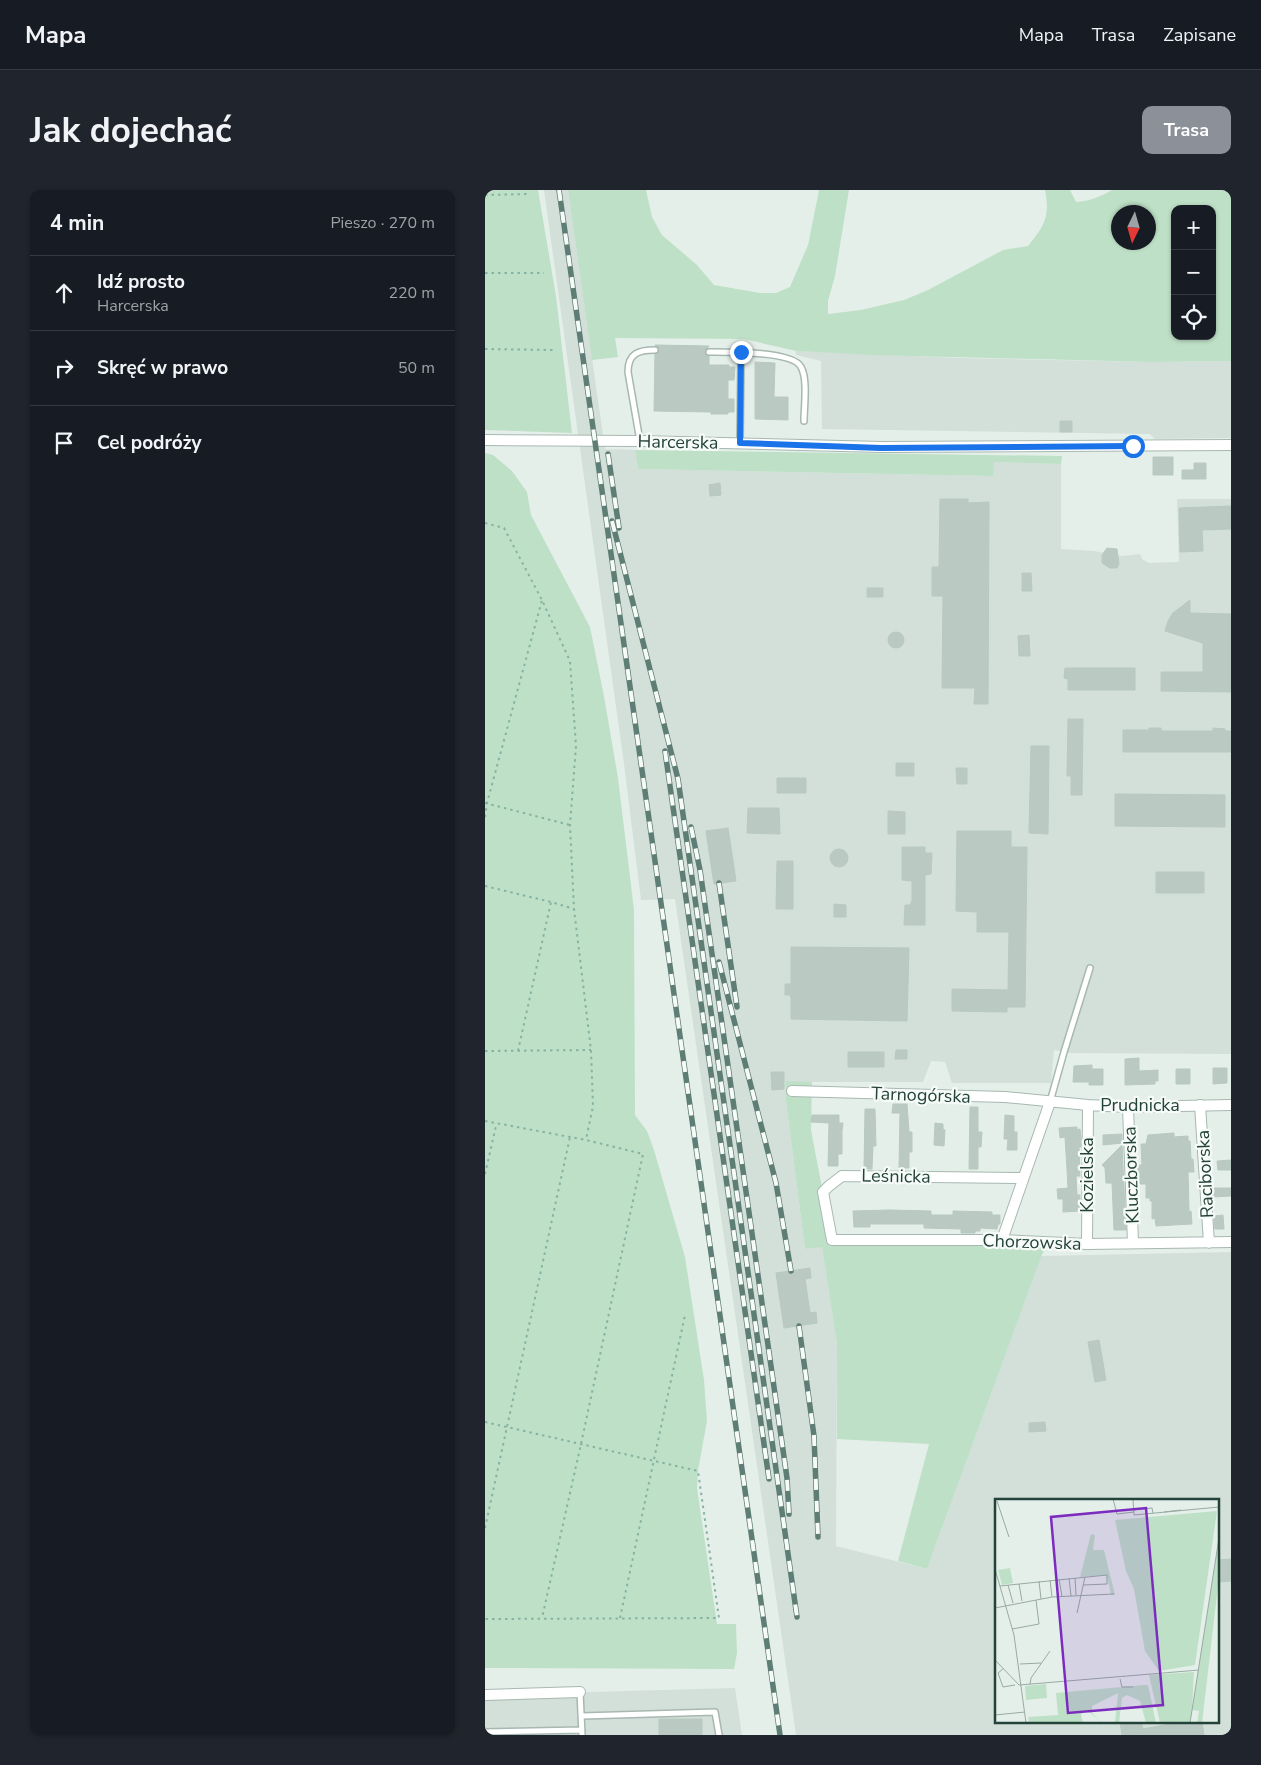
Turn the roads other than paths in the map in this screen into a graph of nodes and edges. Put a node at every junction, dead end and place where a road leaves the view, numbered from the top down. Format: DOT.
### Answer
graph roads {
  1 [pos="655,350"];
  2 [pos="709,352"];
  3 [pos="741,352"];
  4 [pos="804,421"];
  5 [pos="485,440"];
  6 [pos="640,441"];
  7 [pos="740,443"];
  8 [pos="1231,445"];
  9 [pos="1090,968"];
  10 [pos="792,1091"];
  11 [pos="1050,1102"];
  12 [pos="1087,1105"];
  13 [pos="1200,1105"];
  14 [pos="1231,1105"];
  15 [pos="1128,1106"];
  16 [pos="1023,1178"];
  17 [pos="832,1240"];
  18 [pos="1003,1240"];
  19 [pos="1231,1242"];
  20 [pos="1133,1243"];
  21 [pos="1209,1243"];
  22 [pos="1087,1244"];
  23 [pos="581,1692"];
  24 [pos="485,1695"];
  25 [pos="582,1716"];
  26 [pos="485,1732"];
  27 [pos="582,1733"];
  28 [pos="719,1735"];
  1 -- 6 [label="lane"];
  2 -- 3 [label="lane"];
  3 -- 4 [label="lane"];
  3 -- 7 [label="lane"];
  5 -- 6 [label="street, Harcerska"];
  6 -- 7 [label="street, Harcerska"];
  7 -- 8 [label="street, Harcerska"];
  9 -- 11 [label="lane"];
  10 -- 11 [label="street, Tarnogórska"];
  11 -- 12 [label="street, Prudnicka"];
  11 -- 16 [label="street"];
  12 -- 15 [label="street, Prudnicka"];
  12 -- 22 [label="street, Kozielska"];
  13 -- 14 [label="street, Prudnicka"];
  13 -- 15 [label="street, Prudnicka"];
  13 -- 21 [label="street, Raciborska"];
  15 -- 20 [label="street, Kluczborska"];
  16 -- 17 [label="street, Leśnicka"];
  16 -- 18 [label="street"];
  17 -- 18 [label="street, Chorzowska"];
  18 -- 22 [label="street, Chorzowska"];
  19 -- 21 [label="street, Chorzowska"];
  20 -- 21 [label="street, Chorzowska"];
  20 -- 22 [label="street, Chorzowska"];
  23 -- 24 [label="street"];
  23 -- 25 [label="lane"];
  25 -- 27 [label="lane"];
  25 -- 28 [label="lane"];
  26 -- 27 [label="lane"];
}
